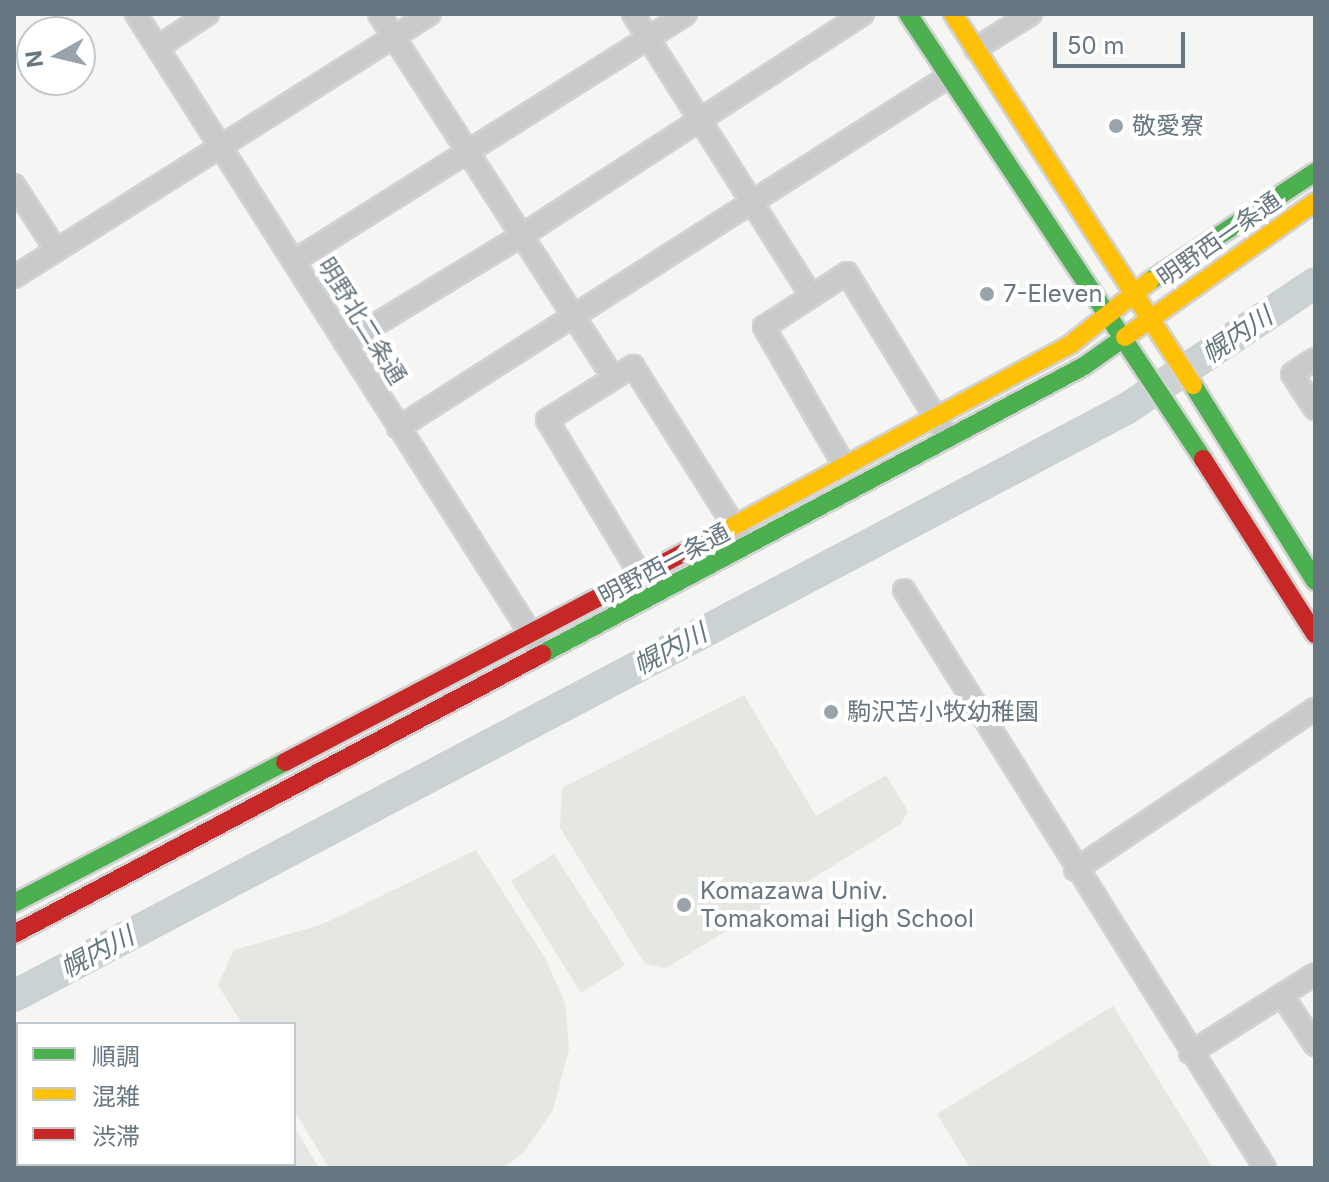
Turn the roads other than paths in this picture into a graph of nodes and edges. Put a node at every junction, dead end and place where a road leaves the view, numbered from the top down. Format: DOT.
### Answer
graph roads {
  1 [pos="136,14"];
  2 [pos="208,14"];
  3 [pos="379,14"];
  4 [pos="430,14"];
  5 [pos="633,14"];
  6 [pos="686,14"];
  7 [pos="863,14"];
  8 [pos="908,14"];
  9 [pos="953,14"];
  10 [pos="1031,14"];
  11 [pos="393,37"];
  12 [pos="648,38"];
  13 [pos="158,47"];
  14 [pos="975,49"];
  15 [pos="948,77"];
  16 [pos="699,117"];
  17 [pos="221,145"];
  18 [pos="469,152"];
  19 [pos="1315,172"];
  20 [pos="14,185"];
  21 [pos="752,202"];
  22 [pos="1315,202"];
  23 [pos="521,236"];
  24 [pos="56,250"];
  25 [pos="294,261"];
  26 [pos="14,277"];
  27 [pos="1135,291"];
  28 [pos="811,296"];
  29 [pos="1108,312"];
  30 [pos="1151,316"];
  31 [pos="579,317"];
  32 [pos="1125,337"];
  33 [pos="345,343"];
  34 [pos="1315,359"];
  35 [pos="614,378"];
  36 [pos="1315,409"];
  37 [pos="935,416"];
  38 [pos="398,428"];
  39 [pos="949,440"];
  40 [pos="844,465"];
  41 [pos="734,525"];
  42 [pos="747,547"];
  43 [pos="1312,571"];
  44 [pos="640,574"];
  45 [pos="904,590"];
  46 [pos="1315,634"];
  47 [pos="531,635"];
  48 [pos="545,656"];
  49 [pos="1315,709"];
  50 [pos="1075,870"];
  51 [pos="14,903"];
  52 [pos="14,934"];
  53 [pos="1315,974"];
  54 [pos="1282,995"];
  55 [pos="1315,1045"];
  56 [pos="1190,1053"];
  57 [pos="1265,1168"];
  1 -- 13 [label="street, 明野北二条通"];
  2 -- 13 [label="street"];
  3 -- 11 [label="street"];
  4 -- 11 [label="street"];
  5 -- 12 [label="street"];
  6 -- 12 [label="street"];
  7 -- 16 [label="street"];
  8 -- 15 [label="street"];
  9 -- 14 [label="street"];
  10 -- 14 [label="street"];
  11 -- 17 [label="street"];
  11 -- 18 [label="street"];
  12 -- 16 [label="street"];
  12 -- 18 [label="street"];
  13 -- 17 [label="street, 明野北二条通"];
  14 -- 27 [label="street"];
  15 -- 21 [label="street"];
  15 -- 29 [label="street"];
  16 -- 21 [label="street"];
  16 -- 23 [label="street"];
  17 -- 24 [label="street"];
  17 -- 25 [label="street, 明野北二条通"];
  18 -- 23 [label="street"];
  18 -- 25 [label="street"];
  19 -- 27 [label="street, 明野西一条通"];
  20 -- 24 [label="street"];
  21 -- 28 [label="street"];
  21 -- 31 [label="street"];
  22 -- 30 [label="street, 明野西一条通"];
  23 -- 31 [label="street"];
  23 -- 33 [label="street"];
  24 -- 26 [label="street"];
  25 -- 33 [label="street, 明野北二条通"];
  27 -- 29 [label="street, 明野西一条通"];
  27 -- 30 [label="street"];
  28 -- 37 [label="street"];
  28 -- 40 [label="street"];
  29 -- 32 [label="street"];
  29 -- 37 [label="street, 明野西一条通"];
  30 -- 32 [label="street, 明野西一条通"];
  30 -- 43 [label="street"];
  31 -- 35 [label="street"];
  31 -- 38 [label="street"];
  32 -- 39 [label="street, 明野西一条通"];
  32 -- 46 [label="street"];
  33 -- 38 [label="street, 明野北二条通"];
  34 -- 36 [label="street"];
  35 -- 41 [label="street"];
  35 -- 44 [label="street"];
  37 -- 39 [label="street"];
  37 -- 40 [label="street, 明野西一条通"];
  38 -- 47 [label="street, 明野北二条通"];
  39 -- 42 [label="street, 明野西一条通"];
  40 -- 41 [label="street, 明野西一条通"];
  41 -- 42 [label="street"];
  41 -- 44 [label="street, 明野西一条通"];
  42 -- 48 [label="street, 明野西一条通"];
  44 -- 47 [label="street, 明野西一条通"];
  45 -- 50 [label="street"];
  47 -- 48 [label="street, 明野北二条通"];
  47 -- 51 [label="street, 明野西一条通"];
  48 -- 52 [label="street, 明野西一条通"];
  49 -- 50 [label="street"];
  50 -- 56 [label="street"];
  53 -- 54 [label="street"];
  54 -- 55 [label="street"];
  54 -- 56 [label="street"];
  56 -- 57 [label="street"];
}
